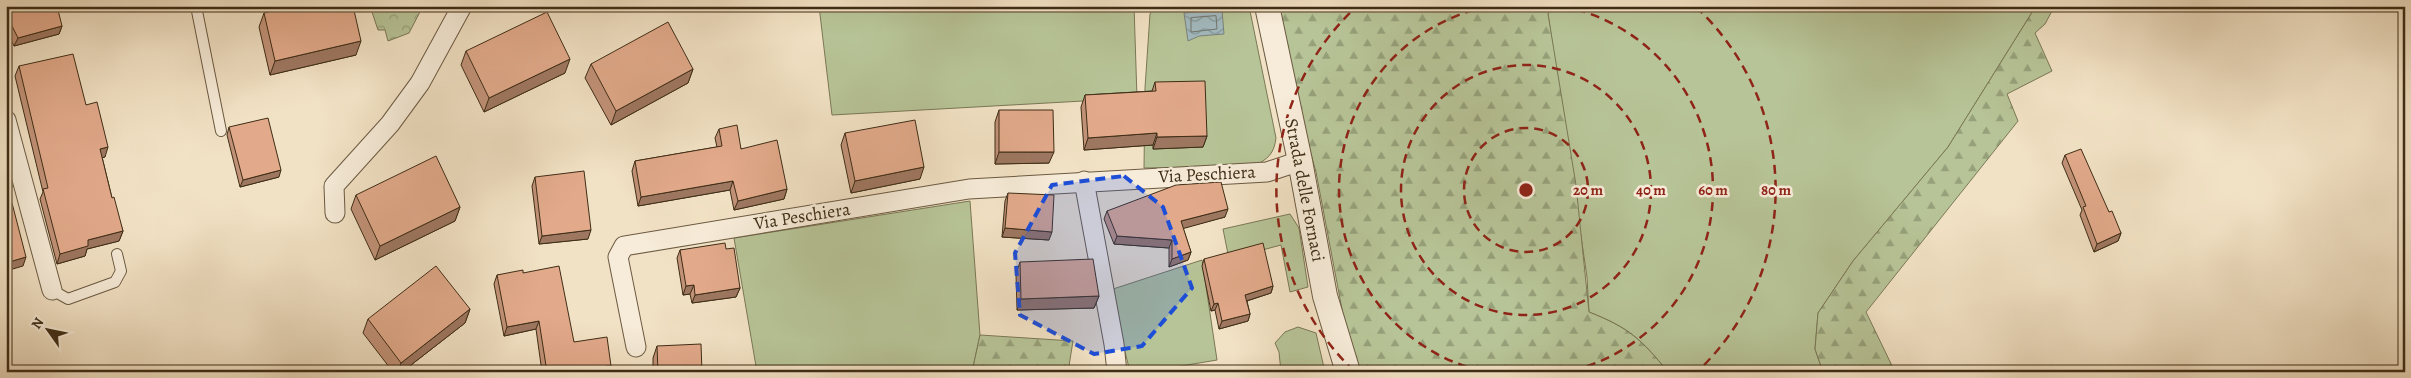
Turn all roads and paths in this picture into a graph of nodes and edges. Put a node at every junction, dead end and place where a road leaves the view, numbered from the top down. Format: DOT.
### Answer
graph roads {
  1 [pos="196,6"];
  2 [pos="462,6"];
  3 [pos="1267,6"];
  4 [pos="6,120"];
  5 [pos="221,131"];
  6 [pos="1300,162"];
  7 [pos="1084,181"];
  8 [pos="335,213"];
  9 [pos="117,254"];
  10 [pos="52,290"];
  11 [pos="636,347"];
  12 [pos="1117,372"];
  13 [pos="1348,372"];
  1 -- 5 [label="lane"];
  2 -- 8 [label="street"];
  3 -- 6 [label="street, Strada delle Fornaci"];
  4 -- 10 [label="street"];
  6 -- 7 [label="street, Via Peschiera"];
  6 -- 13 [label="street, Strada delle Fornaci"];
  7 -- 11 [label="street, Via Peschiera"];
  7 -- 12 [label="street"];
  9 -- 10 [label="lane"];
}
